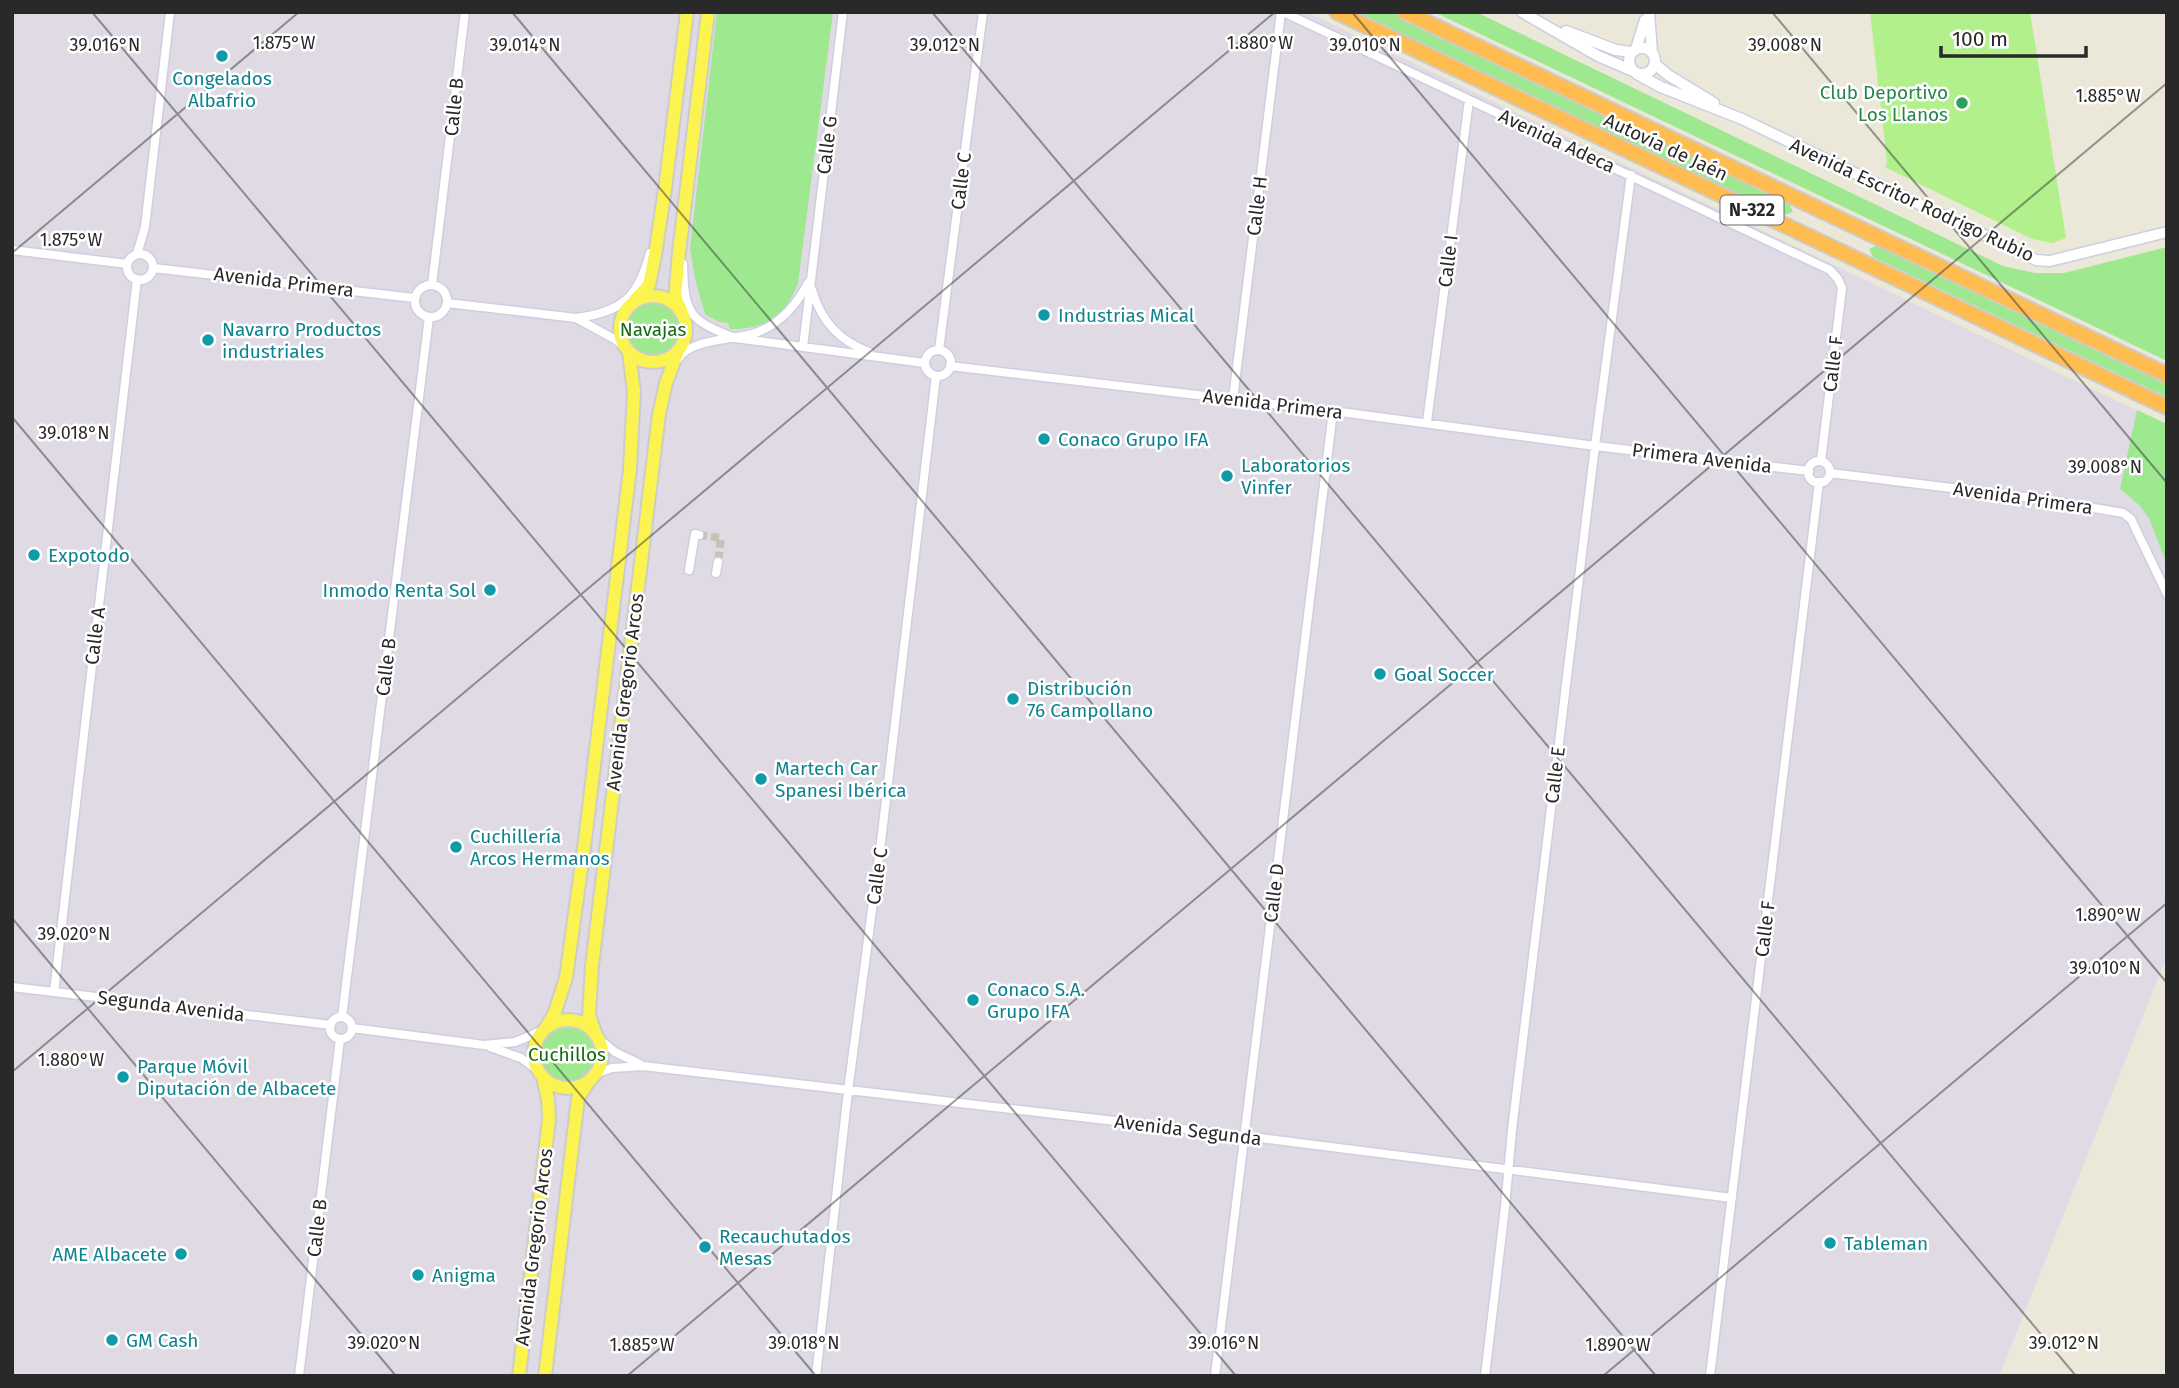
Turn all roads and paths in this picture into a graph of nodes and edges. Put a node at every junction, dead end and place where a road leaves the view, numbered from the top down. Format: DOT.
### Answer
graph roads {
  1 [pos="170,12"];
  2 [pos="465,12"];
  3 [pos="687,12"];
  4 [pos="708,12"];
  5 [pos="843,12"];
  6 [pos="983,12"];
  7 [pos="1282,12"];
  8 [pos="1338,12"];
  9 [pos="1405,12"];
  10 [pos="1522,12"];
  11 [pos="1648,12"];
  12 [pos="1540,22"];
  13 [pos="1634,51"];
  14 [pos="1652,53"];
  15 [pos="1655,64"];
  16 [pos="1635,72"];
  17 [pos="1469,100"];
  18 [pos="1742,119"];
  19 [pos="1631,176"];
  20 [pos="665,189"];
  21 [pos="682,219"];
  22 [pos="2167,232"];
  23 [pos="12,250"];
  24 [pos="137,254"];
  25 [pos="127,264"];
  26 [pos="152,268"];
  27 [pos="1830,270"];
  28 [pos="137,279"];
  29 [pos="811,281"];
  30 [pos="432,285"];
  31 [pos="414,298"];
  32 [pos="447,303"];
  33 [pos="626,305"];
  34 [pos="682,312"];
  35 [pos="429,317"];
  36 [pos="576,317"];
  37 [pos="697,320"];
  38 [pos="735,338"];
  39 [pos="803,347"];
  40 [pos="684,349"];
  41 [pos="627,350"];
  42 [pos="940,350"];
  43 [pos="885,358"];
  44 [pos="924,363"];
  45 [pos="950,366"];
  46 [pos="2167,375"];
  47 [pos="936,376"];
  48 [pos="1233,399"];
  49 [pos="2167,407"];
  50 [pos="1333,411"];
  51 [pos="1427,422"];
  52 [pos="1595,446"];
  53 [pos="1821,461"];
  54 [pos="1809,471"];
  55 [pos="1830,473"];
  56 [pos="1819,482"];
  57 [pos="699,535"];
  58 [pos="718,562"];
  59 [pos="689,570"];
  60 [pos="716,573"];
  61 [pos="2167,594"];
  62 [pos="12,987"];
  63 [pos="54,992"];
  64 [pos="342,1017"];
  65 [pos="331,1025"];
  66 [pos="352,1028"];
  67 [pos="545,1029"];
  68 [pos="597,1037"];
  69 [pos="340,1039"];
  70 [pos="484,1045"];
  71 [pos="643,1066"];
  72 [pos="541,1074"];
  73 [pos="592,1078"];
  74 [pos="848,1091"];
  75 [pos="1244,1136"];
  76 [pos="1508,1170"];
  77 [pos="1732,1198"];
  78 [pos="299,1376"];
  79 [pos="519,1376"];
  80 [pos="545,1376"];
  81 [pos="816,1376"];
  82 [pos="1215,1376"];
  83 [pos="1485,1376"];
  84 [pos="1710,1376"];
  1 -- 24 [label="street"];
  2 -- 30 [label="street, Calle B"];
  3 -- 20 [label="main road"];
  4 -- 21 [label="main road"];
  5 -- 29 [label="street, Calle G"];
  6 -- 42 [label="street, Calle C"];
  7 -- 17 [label="street, Avenida Adeca"];
  7 -- 48 [label="street, Calle H"];
  8 -- 49 [label="highway, Autovía de Jaén / N-322"];
  9 -- 46 [label="highway, Autovía de Jaén / N-322"];
  10 -- 12 [label="street, Avenida Escritor Rodrigo Rubio"];
  11 -- 13 [label="street"];
  11 -- 14 [label="street"];
  12 -- 13 [label="street, Avenida Escritor Rodrigo Rubio"];
  12 -- 16 [label="street, Avenida Escritor Rodrigo Rubio"];
  13 -- 14 [label="street"];
  13 -- 16 [label="street"];
  14 -- 15 [label="street"];
  15 -- 16 [label="street"];
  15 -- 18 [label="street, Avenida Escritor Rodrigo Rubio"];
  16 -- 18 [label="street, Avenida Escritor Rodrigo Rubio"];
  17 -- 19 [label="street, Avenida Adeca"];
  17 -- 51 [label="street, Calle I"];
  18 -- 22 [label="street, Avenida Escritor Rodrigo Rubio"];
  19 -- 27 [label="street, Avenida Adeca"];
  19 -- 52 [label="street, Calle E"];
  20 -- 33 [label="street"];
  20 -- 33 [label="main road"];
  21 -- 34 [label="main road"];
  21 -- 37 [label="street"];
  23 -- 25 [label="street"];
  24 -- 25 [label="street"];
  24 -- 26 [label="street"];
  25 -- 28 [label="street"];
  26 -- 28 [label="street"];
  26 -- 31 [label="street, Avenida Primera"];
  27 -- 53 [label="street, Calle F"];
  28 -- 63 [label="street, Calle A"];
  29 -- 38 [label="street, Calle G"];
  29 -- 39 [label="street, Calle G"];
  29 -- 43 [label="street, Calle G"];
  30 -- 31 [label="street"];
  30 -- 32 [label="street"];
  31 -- 35 [label="street"];
  32 -- 35 [label="street"];
  32 -- 36 [label="street"];
  33 -- 34 [label="main road"];
  33 -- 36 [label="street"];
  33 -- 41 [label="main road"];
  34 -- 37 [label="street"];
  34 -- 40 [label="main road"];
  35 -- 64 [label="street, Calle B"];
  36 -- 41 [label="street"];
  37 -- 38 [label="street"];
  38 -- 39 [label="street"];
  38 -- 40 [label="street"];
  39 -- 43 [label="street"];
  40 -- 41 [label="main road"];
  40 -- 68 [label="main road, Avenida Gregorio Arcos"];
  41 -- 67 [label="main road, Avenida Gregorio Arcos"];
  42 -- 44 [label="street"];
  42 -- 45 [label="street"];
  43 -- 44 [label="street"];
  44 -- 47 [label="street"];
  45 -- 47 [label="street"];
  45 -- 48 [label="street, Avenida Primera"];
  47 -- 74 [label="street, Calle C"];
  48 -- 50 [label="street, Avenida Primera"];
  50 -- 51 [label="street, Avenida Primera"];
  50 -- 75 [label="street, Calle D"];
  51 -- 52 [label="street, Avenida Primera"];
  52 -- 54 [label="street, Primera Avenida"];
  52 -- 76 [label="street, Calle E"];
  53 -- 54 [label="street"];
  53 -- 55 [label="street"];
  54 -- 56 [label="street"];
  55 -- 56 [label="street"];
  55 -- 61 [label="street, Avenida Primera"];
  56 -- 77 [label="street, Calle F"];
  57 -- 59 [label="street"];
  58 -- 60 [label="street"];
  62 -- 63 [label="street, Segunda Avenida"];
  63 -- 65 [label="street, Segunda Avenida"];
  64 -- 65 [label="street"];
  64 -- 66 [label="street"];
  65 -- 69 [label="street"];
  66 -- 69 [label="street"];
  66 -- 70 [label="street"];
  67 -- 68 [label="main road"];
  67 -- 70 [label="street"];
  67 -- 72 [label="main road"];
  68 -- 71 [label="street, Avenida Segunda"];
  68 -- 73 [label="main road"];
  69 -- 78 [label="street, Calle B"];
  70 -- 72 [label="street"];
  71 -- 73 [label="street, Avenida Segunda"];
  71 -- 74 [label="street, Avenida Segunda"];
  72 -- 73 [label="main road"];
  72 -- 79 [label="main road, Avenida Gregorio Arcos"];
  73 -- 80 [label="main road, Avenida Gregorio Arcos"];
  74 -- 75 [label="street, Avenida Segunda"];
  74 -- 81 [label="street, Calle C"];
  75 -- 76 [label="street, Avenida Segunda"];
  75 -- 82 [label="street, Calle D"];
  76 -- 77 [label="street, Avenida Segunda"];
  76 -- 83 [label="street, Calle E"];
  77 -- 84 [label="street, Calle F"];
}
